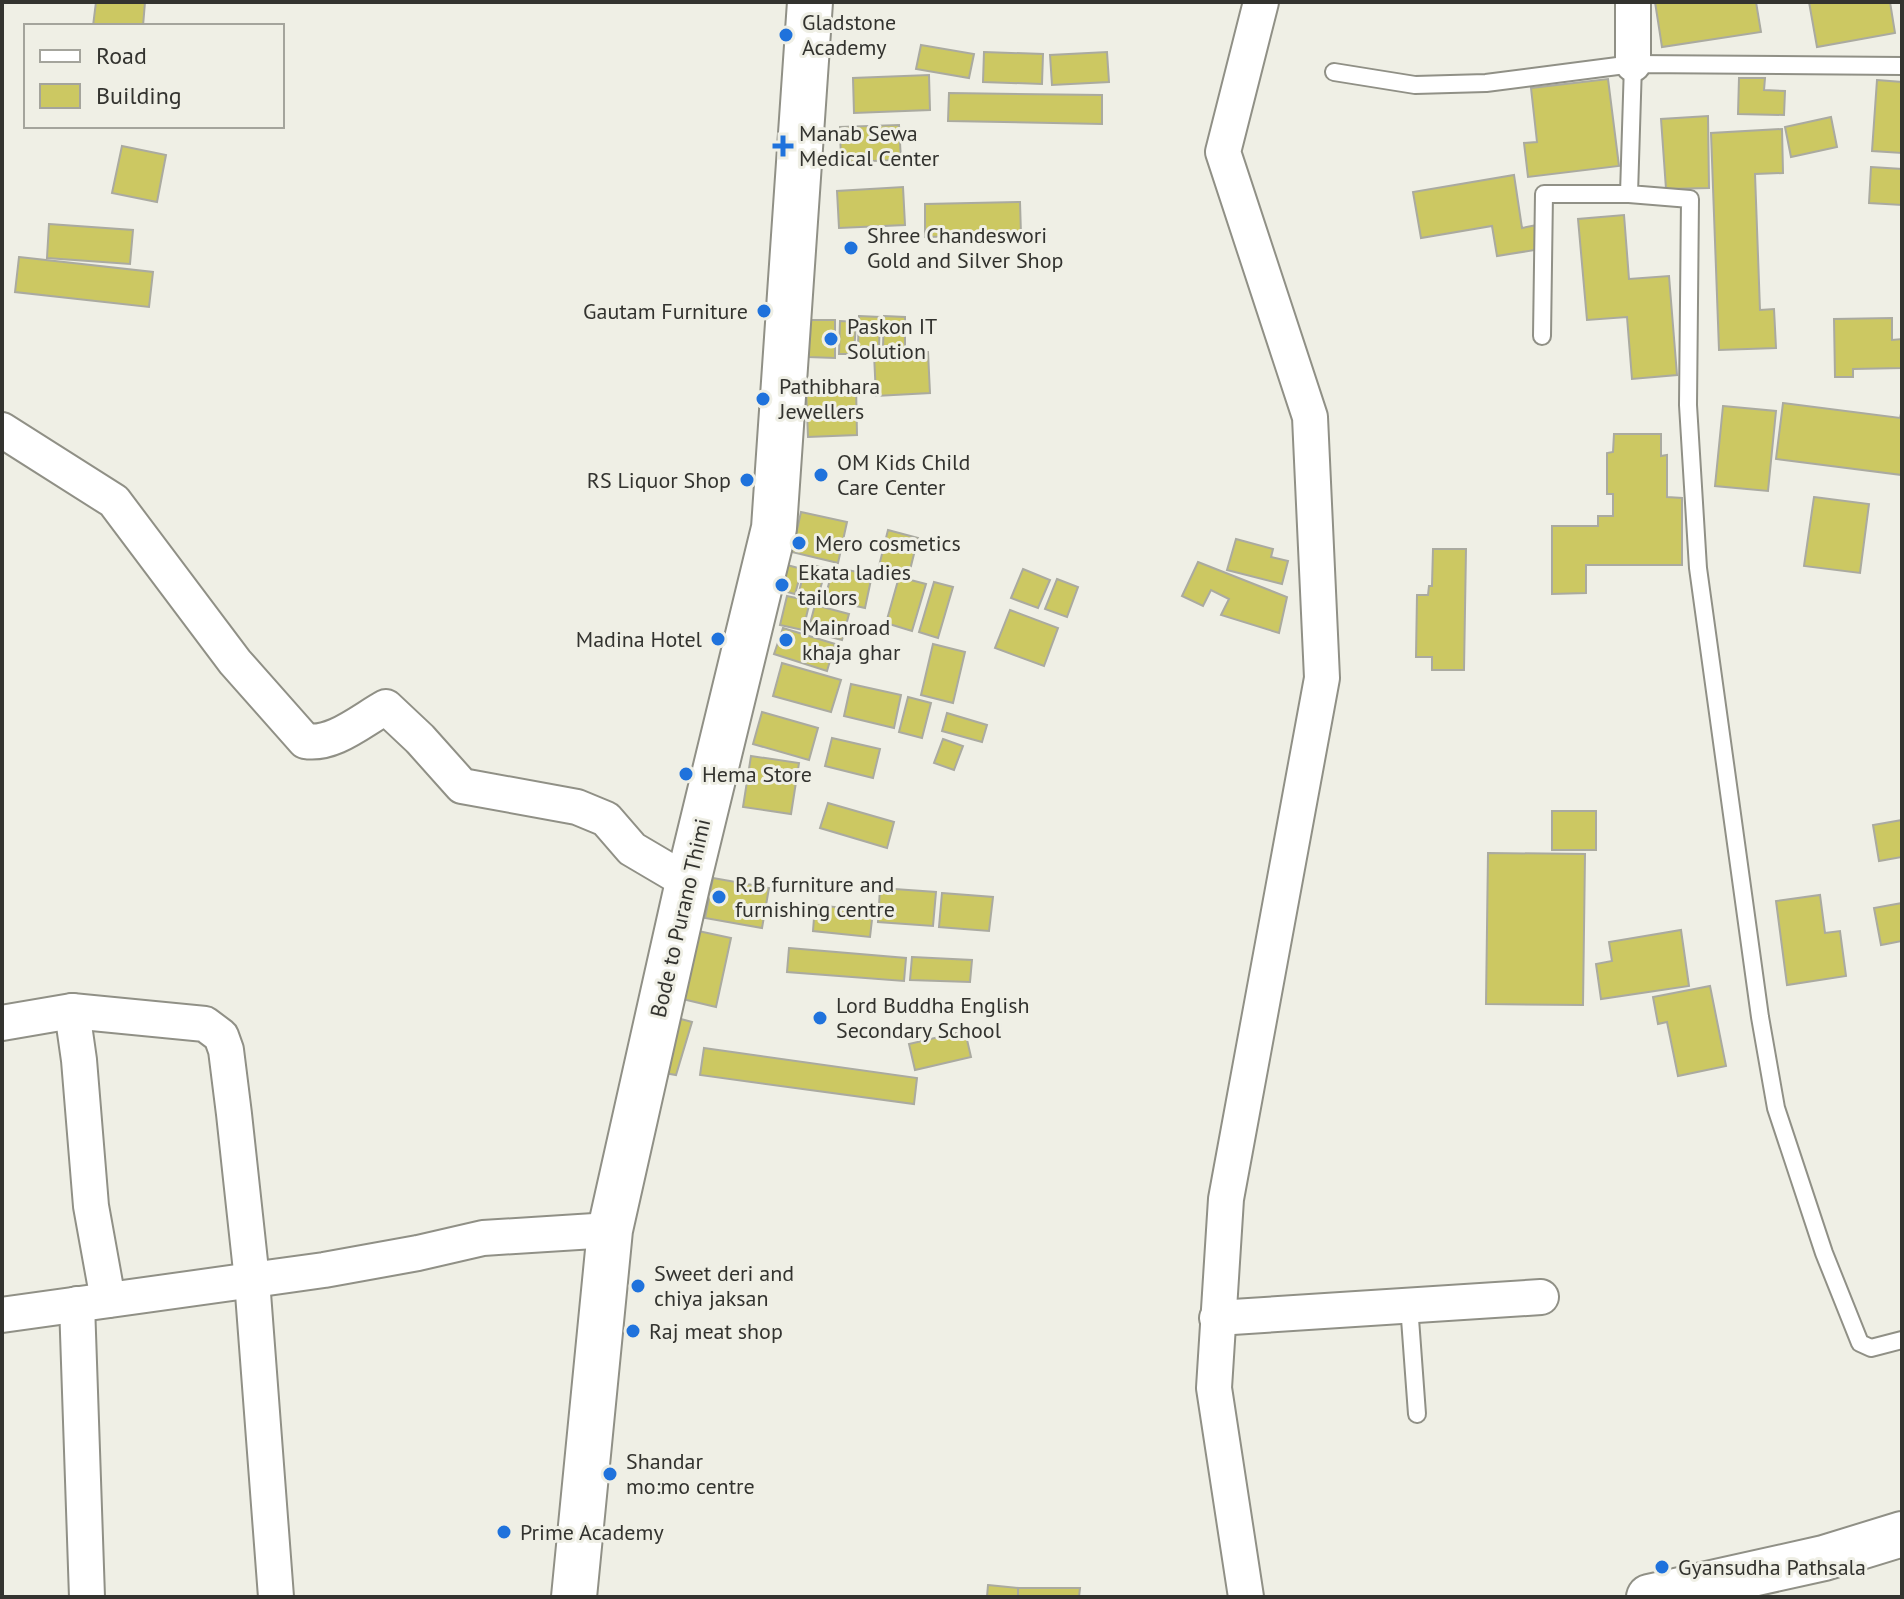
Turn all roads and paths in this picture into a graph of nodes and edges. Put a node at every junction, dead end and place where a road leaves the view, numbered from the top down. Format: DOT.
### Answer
graph roads {
  1 [pos="810,2"];
  2 [pos="1261,2"];
  3 [pos="1633,2"];
  4 [pos="1633,64"];
  5 [pos="1902,66"];
  6 [pos="1334,72"];
  7 [pos="1629,194"];
  8 [pos="1542,336"];
  9 [pos="2,430"];
  10 [pos="688,882"];
  11 [pos="72,1011"];
  12 [pos="2,1023"];
  13 [pos="610,1230"];
  14 [pos="252,1280"];
  15 [pos="1541,1297"];
  16 [pos="92,1302"];
  17 [pos="1409,1305"];
  18 [pos="2,1315"];
  19 [pos="1217,1318"];
  20 [pos="1902,1340"];
  21 [pos="1417,1414"];
  22 [pos="1902,1534"];
  23 [pos="87,1597"];
  24 [pos="276,1597"];
  25 [pos="574,1597"];
  26 [pos="1246,1597"];
  27 [pos="1649,1597"];
  1 -- 10 [label="main road, Bode to Purano Thimi"];
  2 -- 19 [label="street"];
  3 -- 4 [label="street"];
  4 -- 5 [label="lane"];
  4 -- 6 [label="lane"];
  4 -- 7 [label="lane"];
  7 -- 8 [label="lane"];
  7 -- 20 [label="lane"];
  9 -- 10 [label="street"];
  10 -- 13 [label="main road, Bode to Purano Thimi"];
  11 -- 12 [label="street"];
  11 -- 14 [label="street"];
  11 -- 16 [label="street"];
  13 -- 14 [label="street"];
  13 -- 25 [label="main road, Bode to Purano Thimi"];
  14 -- 16 [label="street"];
  14 -- 24 [label="street"];
  15 -- 17 [label="street"];
  16 -- 18 [label="street"];
  16 -- 23 [label="street"];
  17 -- 19 [label="street"];
  17 -- 21 [label="lane"];
  19 -- 26 [label="street"];
  22 -- 27 [label="main road"];
}
